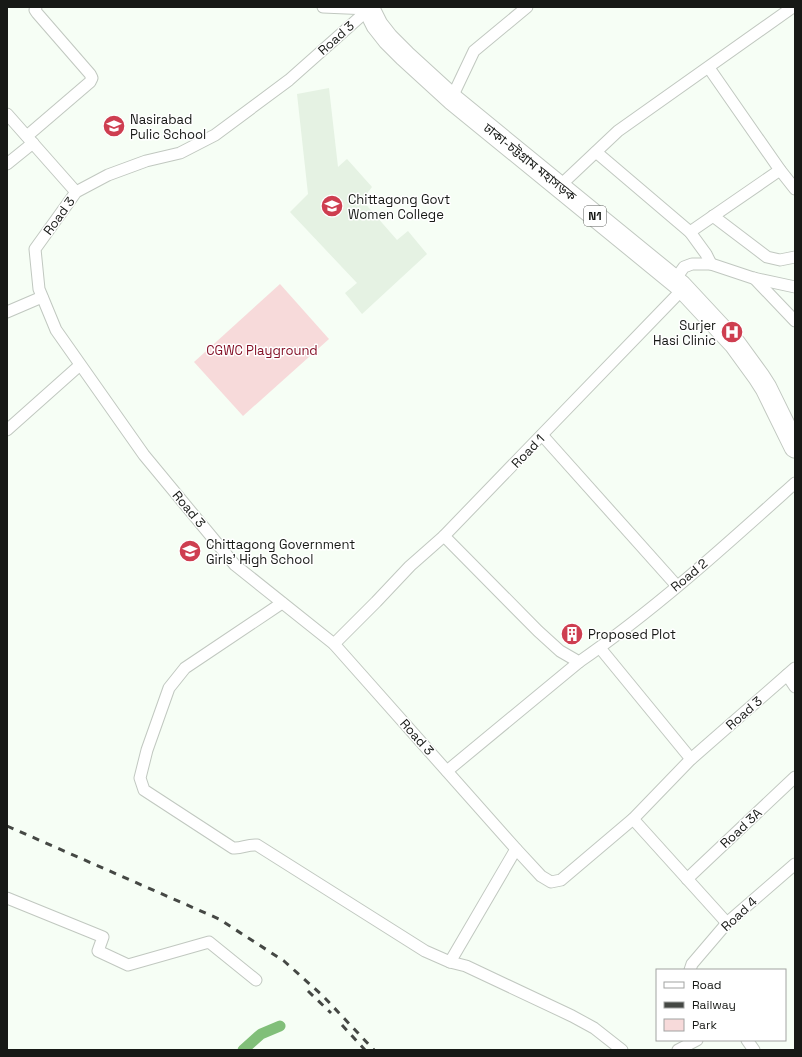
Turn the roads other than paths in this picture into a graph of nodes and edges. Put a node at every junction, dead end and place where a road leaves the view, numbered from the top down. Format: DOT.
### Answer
graph roads {
  1 [pos="36,7"];
  2 [pos="323,7"];
  3 [pos="794,7"];
  4 [pos="372,8"];
  5 [pos="524,8"];
  6 [pos="709,68"];
  7 [pos="455,91"];
  8 [pos="7,114"];
  9 [pos="30,139"];
  10 [pos="596,152"];
  11 [pos="7,164"];
  12 [pos="780,170"];
  13 [pos="565,181"];
  14 [pos="795,189"];
  15 [pos="76,192"];
  16 [pos="713,216"];
  17 [pos="690,232"];
  18 [pos="795,256"];
  19 [pos="711,264"];
  20 [pos="754,278"];
  21 [pos="680,280"];
  22 [pos="795,287"];
  23 [pos="42,298"];
  24 [pos="7,312"];
  25 [pos="795,321"];
  26 [pos="80,365"];
  27 [pos="795,429"];
  28 [pos="7,430"];
  29 [pos="542,436"];
  30 [pos="795,447"];
  31 [pos="795,483"];
  32 [pos="444,536"];
  33 [pos="677,586"];
  34 [pos="282,603"];
  35 [pos="334,644"];
  36 [pos="600,648"];
  37 [pos="579,662"];
  38 [pos="791,672"];
  39 [pos="795,687"];
  40 [pos="691,759"];
  41 [pos="447,771"];
  42 [pos="795,778"];
  43 [pos="633,819"];
  44 [pos="516,849"];
  45 [pos="795,864"];
  46 [pos="687,879"];
  47 [pos="7,898"];
  48 [pos="727,923"];
  49 [pos="450,962"];
  50 [pos="690,969"];
  51 [pos="256,980"];
  52 [pos="695,1041"];
  53 [pos="748,1041"];
  54 [pos="622,1050"];
  55 [pos="678,1050"];
  56 [pos="754,1050"];
  1 -- 9 [label="street"];
  2 -- 4 [label="street"];
  3 -- 6 [label="street"];
  4 -- 7 [label="highway, ঢাকা-চট্টগ্রাম মহাসড়ক / N1"];
  4 -- 15 [label="street, Road 3"];
  4 -- 21 [label="highway, ঢাকা-চট্টগ্রাম মহাসড়ক / N1"];
  5 -- 7 [label="street"];
  6 -- 10 [label="street"];
  6 -- 12 [label="street"];
  7 -- 13 [label="highway, ঢাকা-চট্টগ্রাম মহাসড়ক / N1"];
  8 -- 9 [label="street"];
  9 -- 11 [label="street"];
  9 -- 15 [label="street"];
  10 -- 13 [label="street"];
  10 -- 17 [label="street"];
  12 -- 14 [label="street"];
  12 -- 16 [label="street"];
  13 -- 21 [label="highway, ঢাকা-চট্টগ্রাম মহাসড়ক / N1"];
  15 -- 23 [label="street, Road 3"];
  16 -- 17 [label="street"];
  16 -- 18 [label="street"];
  17 -- 19 [label="street"];
  19 -- 20 [label="street, Road 1"];
  19 -- 21 [label="street, Road 1"];
  20 -- 22 [label="street, Road 1"];
  20 -- 25 [label="street"];
  21 -- 27 [label="highway, ঢাকা-চট্টগ্রাম মহাসড়ক / N1"];
  21 -- 29 [label="street, Road 1"];
  21 -- 30 [label="highway, ঢাকা-চট্টগ্রাম মহাসড়ক / N1"];
  23 -- 24 [label="street"];
  23 -- 26 [label="street, Road 3"];
  26 -- 28 [label="street"];
  26 -- 34 [label="street, Road 3"];
  29 -- 32 [label="street, Road 1"];
  29 -- 33 [label="street"];
  31 -- 33 [label="street, Road 2"];
  32 -- 35 [label="street, Road 1"];
  32 -- 37 [label="street"];
  33 -- 36 [label="street, Road 2"];
  34 -- 35 [label="street, Road 3"];
  34 -- 49 [label="street"];
  35 -- 41 [label="street, Road 3"];
  36 -- 37 [label="street, Road 2"];
  36 -- 40 [label="street"];
  37 -- 41 [label="street, Road 2"];
  38 -- 39 [label="street"];
  38 -- 40 [label="street, Road 3"];
  40 -- 43 [label="street, Road 3"];
  41 -- 44 [label="street, Road 3"];
  42 -- 46 [label="street, Road 3A"];
  43 -- 44 [label="street, Road 3"];
  43 -- 46 [label="street"];
  44 -- 49 [label="street"];
  45 -- 48 [label="street, Road 4"];
  46 -- 48 [label="street"];
  47 -- 51 [label="street"];
  48 -- 50 [label="street, Road 4"];
  49 -- 54 [label="street"];
  52 -- 55 [label="street"];
  53 -- 56 [label="street"];
}
